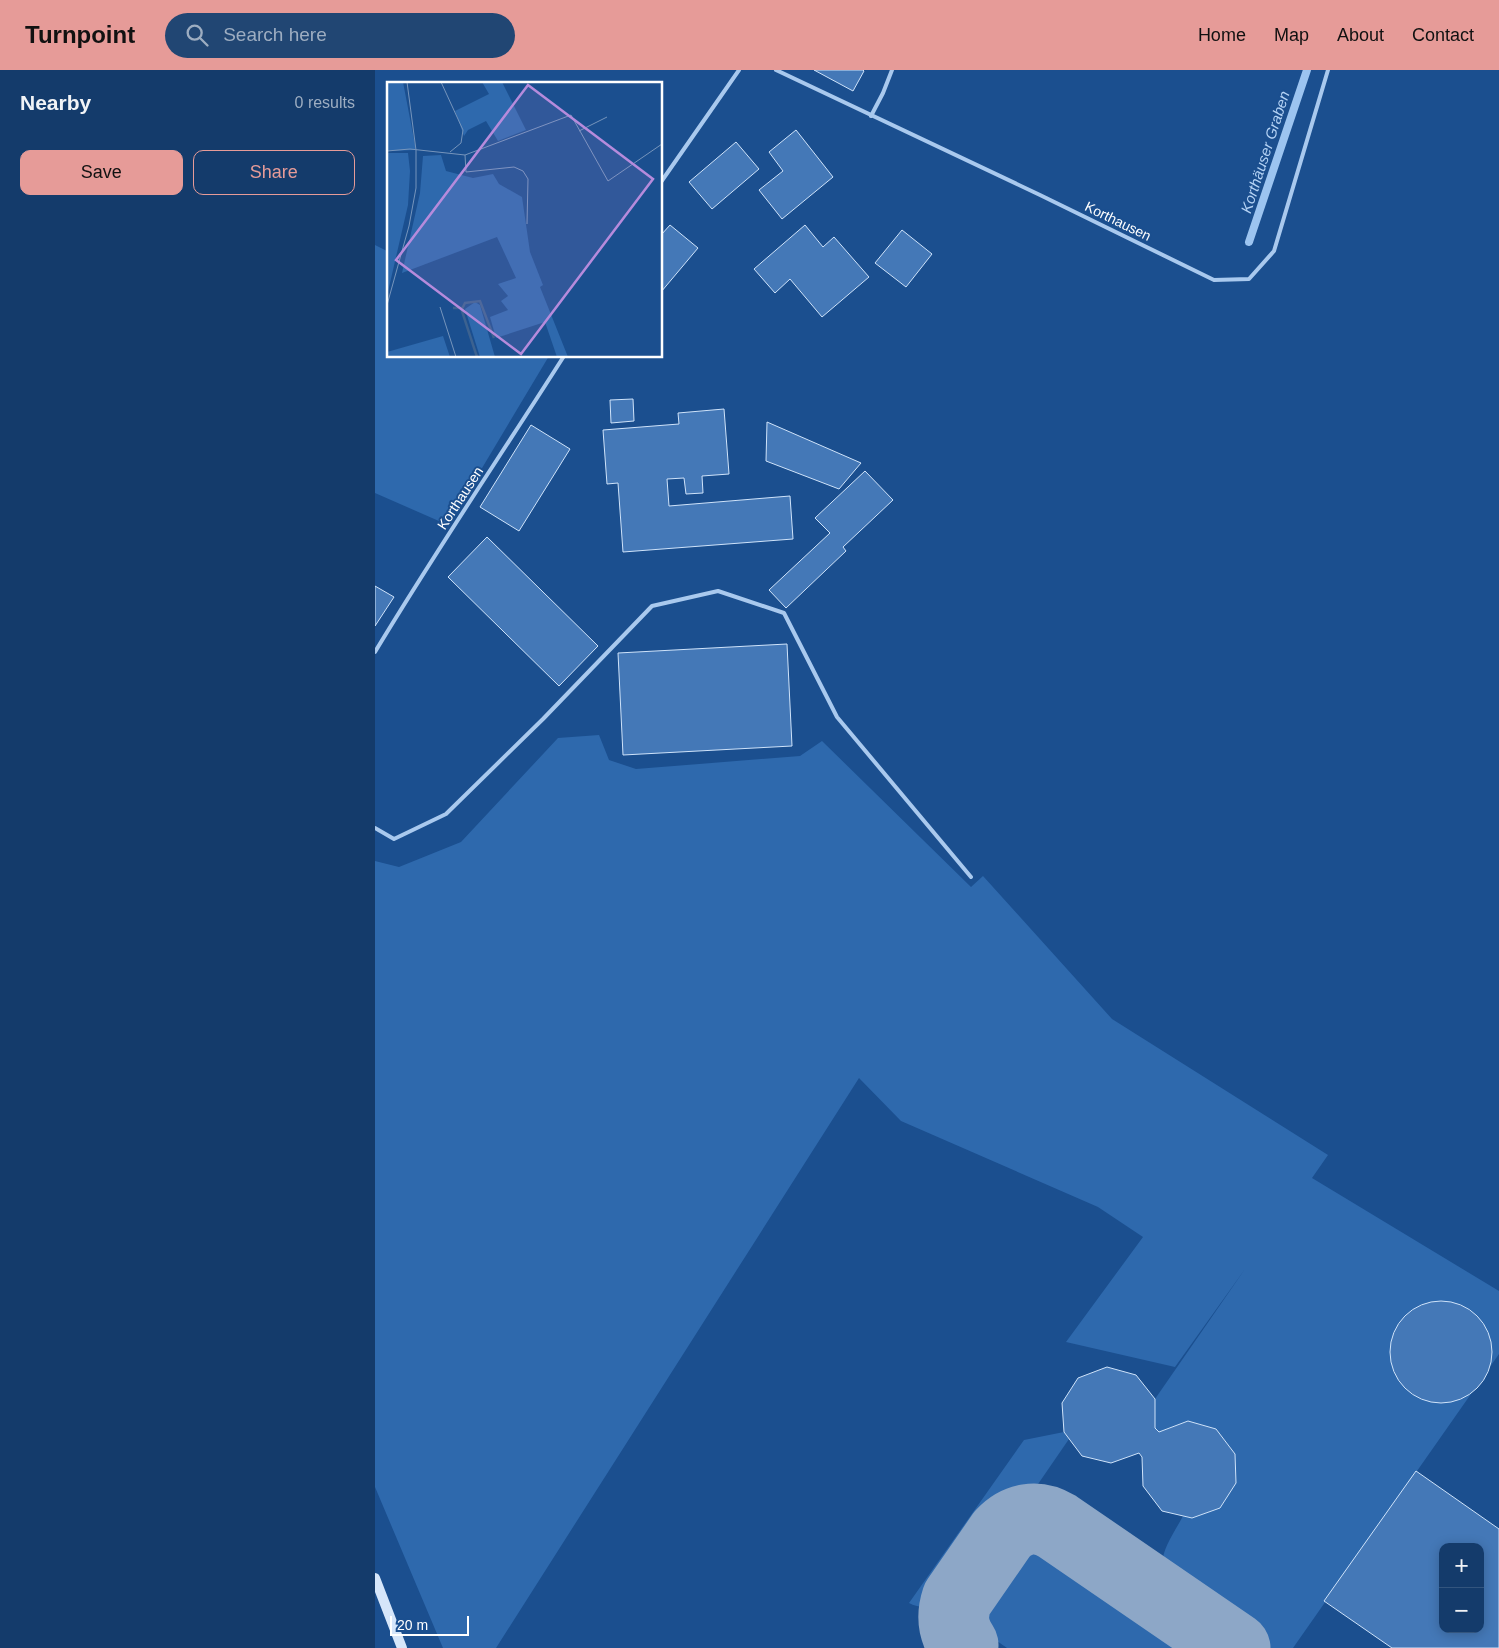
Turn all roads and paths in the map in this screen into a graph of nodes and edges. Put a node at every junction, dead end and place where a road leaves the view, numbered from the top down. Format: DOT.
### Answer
graph roads {
  1 [pos="739,70"];
  2 [pos="776,70"];
  3 [pos="892,70"];
  4 [pos="1327,70"];
  5 [pos="871,116"];
  6 [pos="663,179"];
  7 [pos="563,358"];
  8 [pos="375,652"];
  9 [pos="375,828"];
  10 [pos="971,877"];
  11 [pos="375,1578"];
  12 [pos="402,1648"];
  1 -- 6 [label="lane"];
  2 -- 5 [label="lane, Korthausen"];
  3 -- 5 [label="lane"];
  4 -- 5 [label="lane, Korthausen"];
  7 -- 8 [label="lane, Korthausen"];
  9 -- 10 [label="lane"];
  11 -- 12 [label="street"];
}
